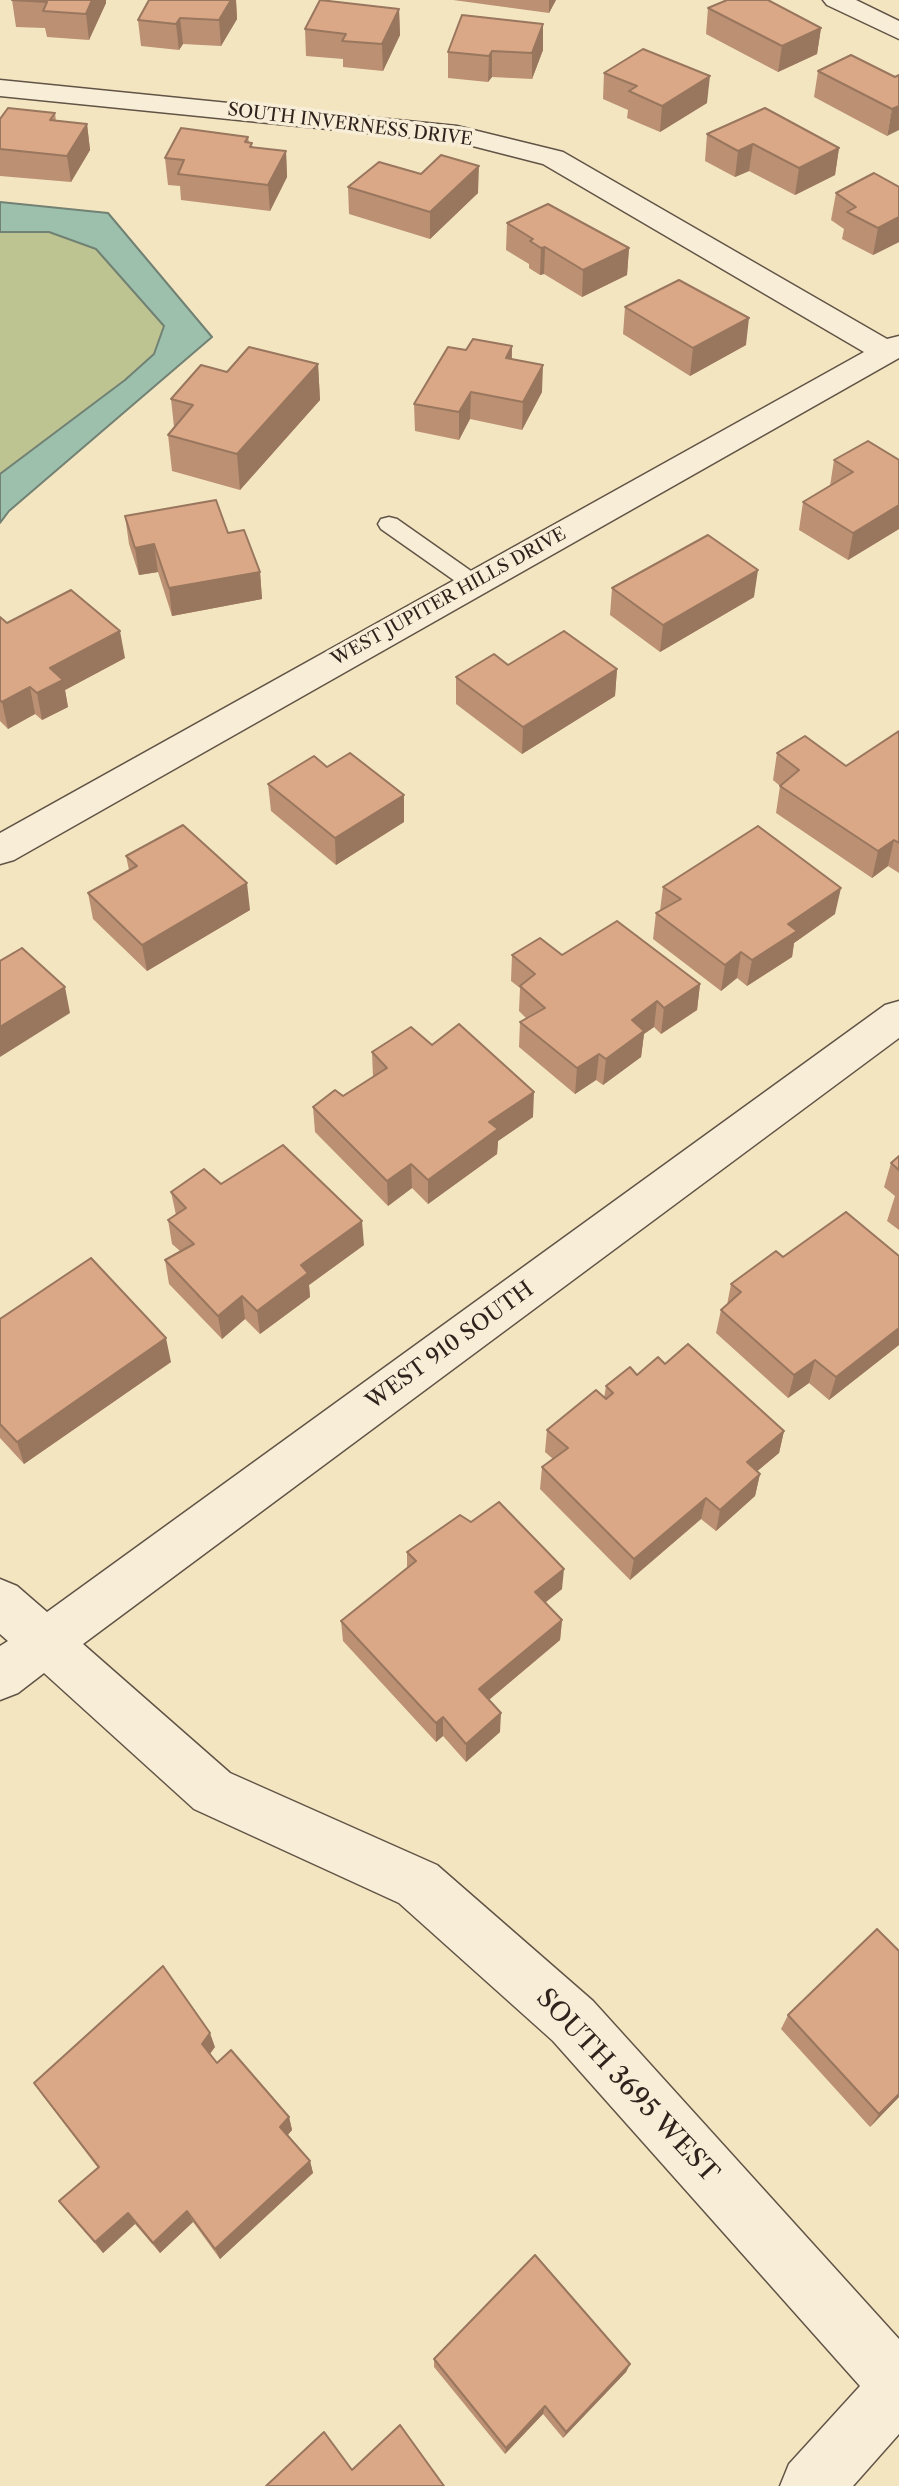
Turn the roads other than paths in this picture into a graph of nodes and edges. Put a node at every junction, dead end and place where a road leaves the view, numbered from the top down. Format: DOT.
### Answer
graph roads {
  1 [pos="836,0"];
  2 [pos="899,31"];
  3 [pos="0,88"];
  4 [pos="893,349"];
  5 [pos="389,524"];
  6 [pos="473,583"];
  7 [pos="0,850"];
  8 [pos="899,1016"];
  9 [pos="0,1602"];
  10 [pos="45,1643"];
  11 [pos="0,1676"];
  12 [pos="899,2386"];
  13 [pos="811,2486"];
  1 -- 2 [label="street"];
  3 -- 4 [label="street, SOUTH INVERNESS DRIVE"];
  4 -- 6 [label="street, WEST JUPITER HILLS DRIVE"];
  5 -- 6 [label="lane"];
  6 -- 7 [label="street, WEST JUPITER HILLS DRIVE"];
  8 -- 10 [label="street, WEST 910 SOUTH"];
  9 -- 10 [label="street, SOUTH 3695 WEST"];
  10 -- 11 [label="street, WEST 910 SOUTH"];
  10 -- 12 [label="street, SOUTH 3695 WEST"];
  12 -- 13 [label="street"];
}
